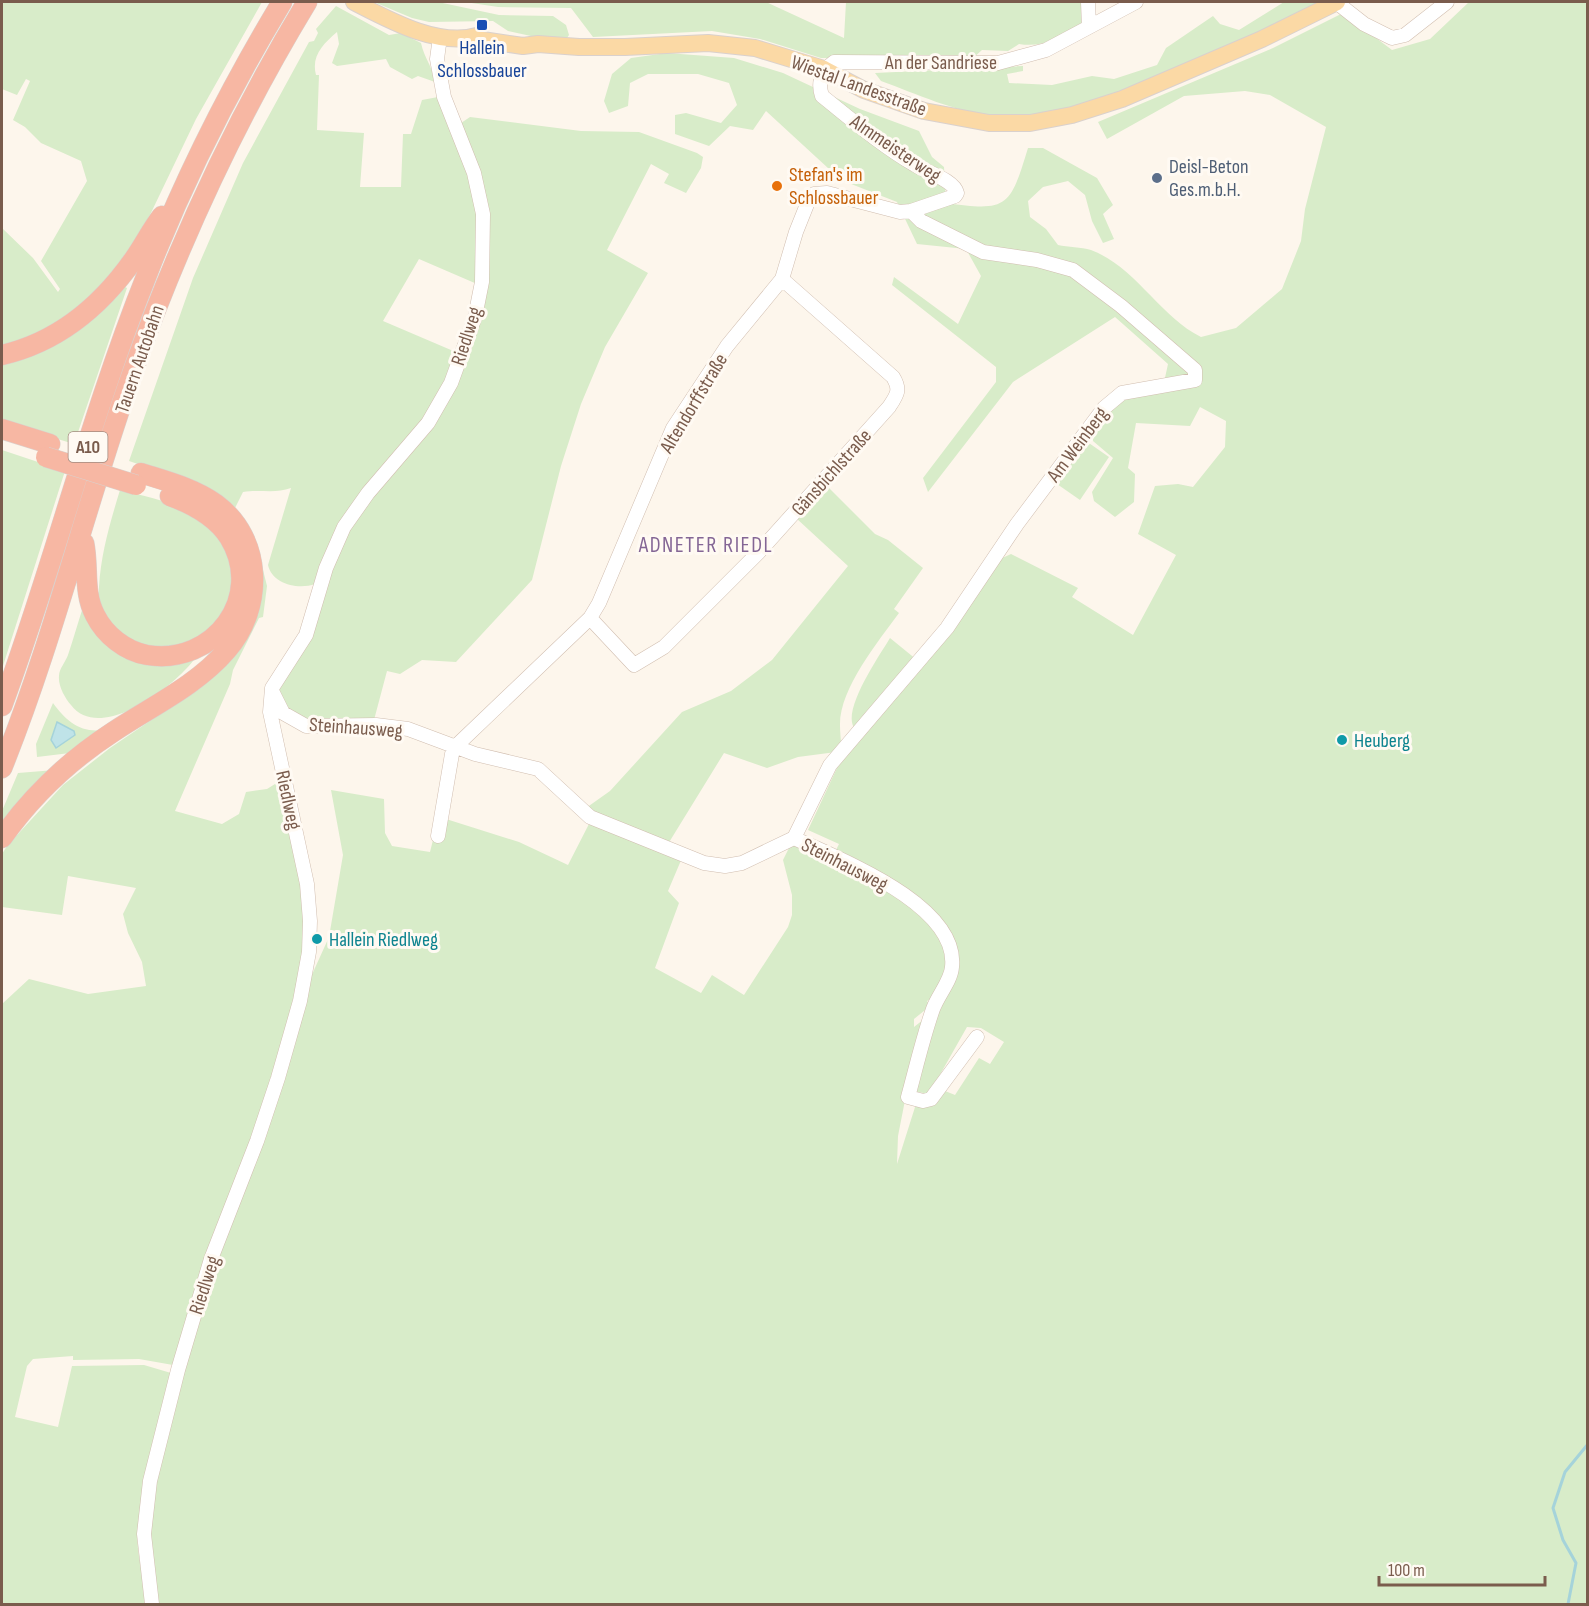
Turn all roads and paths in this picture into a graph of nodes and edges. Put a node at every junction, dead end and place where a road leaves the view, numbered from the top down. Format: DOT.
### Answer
graph roads {
  1 [pos="282,2"];
  2 [pos="307,2"];
  3 [pos="354,2"];
  4 [pos="1088,2"];
  5 [pos="1136,2"];
  6 [pos="1337,2"];
  7 [pos="1446,2"];
  8 [pos="1089,27"];
  9 [pos="440,37"];
  10 [pos="824,69"];
  11 [pos="182,190"];
  12 [pos="814,194"];
  13 [pos="911,211"];
  14 [pos="782,279"];
  15 [pos="2,356"];
  16 [pos="2,429"];
  17 [pos="2,443"];
  18 [pos="48,451"];
  19 [pos="139,479"];
  20 [pos="82,535"];
  21 [pos="590,618"];
  22 [pos="272,688"];
  23 [pos="2,706"];
  24 [pos="455,747"];
  25 [pos="2,768"];
  26 [pos="438,836"];
  27 [pos="2,838"];
  28 [pos="794,838"];
  29 [pos="977,1037"];
  30 [pos="152,1605"];
  1 -- 11 [label="highway, Tauern Autobahn / A10"];
  2 -- 20 [label="highway, Tauern Autobahn / A10"];
  3 -- 9 [label="main road, Wiestal Landesstraße"];
  4 -- 8 [label="street"];
  5 -- 8 [label="street, An der Sandriese"];
  6 -- 7 [label="street"];
  6 -- 10 [label="main road, Wiestal Landesstraße"];
  8 -- 10 [label="street, An der Sandriese"];
  9 -- 10 [label="main road, Wiestal Landesstraße"];
  9 -- 22 [label="street, Riedlweg"];
  10 -- 13 [label="street, Almmeisterweg"];
  11 -- 15 [label="highway"];
  11 -- 23 [label="highway, Tauern Autobahn / A10"];
  12 -- 13 [label="street, Almmeisterweg"];
  12 -- 14 [label="street, Altendorffstraße"];
  13 -- 28 [label="street, Am Weinberg"];
  14 -- 21 [label="street, Altendorffstraße"];
  14 -- 21 [label="street, Gänsbichlstraße"];
  16 -- 18 [label="highway"];
  17 -- 18 [label="highway"];
  18 -- 19 [label="highway"];
  19 -- 20 [label="highway"];
  19 -- 27 [label="highway"];
  20 -- 25 [label="highway, Tauern Autobahn / A10"];
  21 -- 24 [label="street, Altendorffstraße"];
  22 -- 24 [label="street, Steinhausweg"];
  22 -- 30 [label="street, Riedlweg"];
  24 -- 26 [label="street"];
  24 -- 28 [label="street, Steinhausweg"];
  28 -- 29 [label="street, Steinhausweg"];
}
